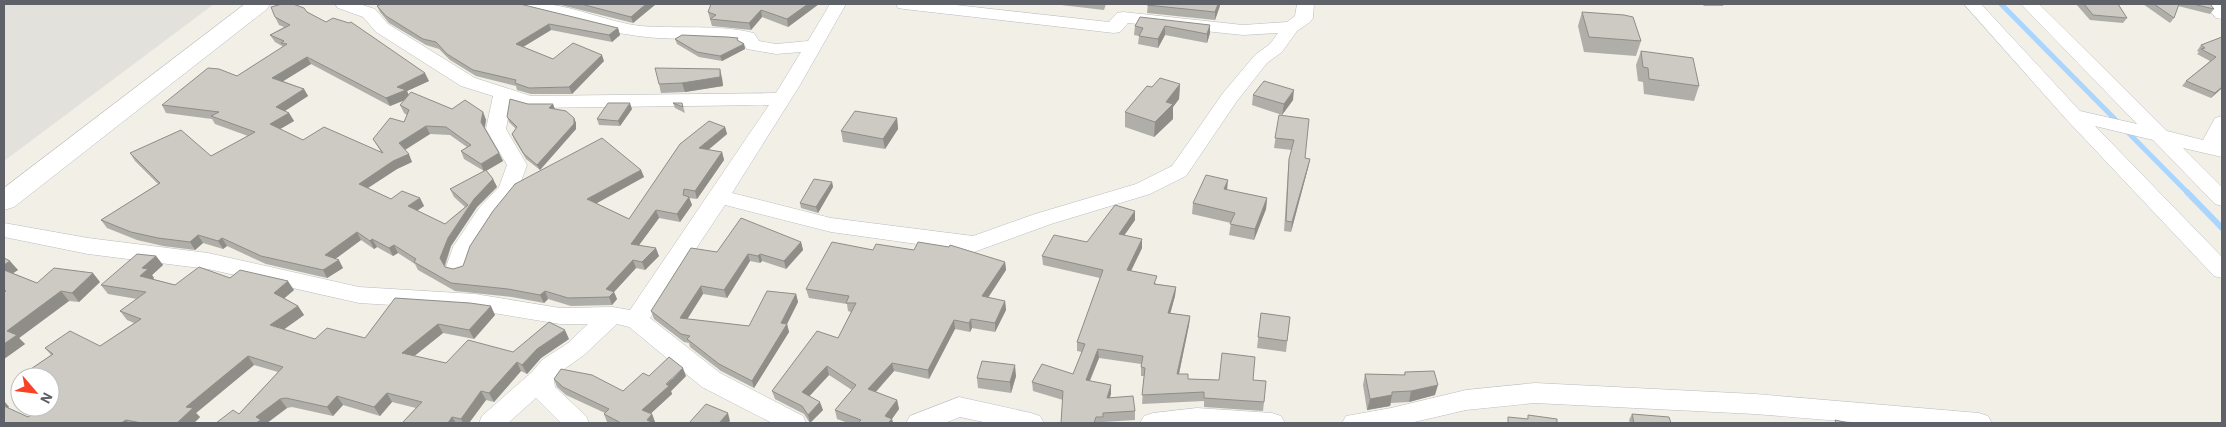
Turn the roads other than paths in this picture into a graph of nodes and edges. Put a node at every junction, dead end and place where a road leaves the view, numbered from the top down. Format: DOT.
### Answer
graph roads {
  1 [pos="259,4"];
  2 [pos="344,4"];
  3 [pos="528,4"];
  4 [pos="838,4"];
  5 [pos="904,4"];
  6 [pos="1305,4"];
  7 [pos="1972,4"];
  8 [pos="2029,4"];
  9 [pos="2212,4"];
  10 [pos="375,8"];
  11 [pos="2222,14"];
  12 [pos="1290,27"];
  13 [pos="815,46"];
  14 [pos="503,94"];
  15 [pos="782,99"];
  16 [pos="2073,115"];
  17 [pos="2222,122"];
  18 [pos="2161,136"];
  19 [pos="2216,149"];
  20 [pos="720,196"];
  21 [pos="2222,199"];
  22 [pos="4,201"];
  23 [pos="4,230"];
  24 [pos="457,267"];
  25 [pos="2222,270"];
  26 [pos="613,315"];
  27 [pos="636,320"];
  28 [pos="541,379"];
  29 [pos="1756,414"];
  30 [pos="1395,421"];
  31 [pos="491,423"];
  32 [pos="577,423"];
  33 [pos="794,423"];
  34 [pos="919,423"];
  35 [pos="1030,423"];
  36 [pos="1153,423"];
  37 [pos="1272,423"];
  38 [pos="1355,423"];
  39 [pos="1979,423"];
  1 -- 22 [label="main road"];
  2 -- 10 [label="street"];
  3 -- 13 [label="street"];
  4 -- 13 [label="street"];
  5 -- 12 [label="street"];
  6 -- 12 [label="street"];
  7 -- 16 [label="street"];
  8 -- 18 [label="street"];
  9 -- 11 [label="street"];
  10 -- 14 [label="street"];
  12 -- 20 [label="street"];
  13 -- 15 [label="street"];
  14 -- 15 [label="street"];
  14 -- 24 [label="street"];
  15 -- 20 [label="street"];
  16 -- 18 [label="street"];
  16 -- 25 [label="street"];
  17 -- 19 [label="street"];
  18 -- 19 [label="street"];
  18 -- 21 [label="street"];
  20 -- 27 [label="street"];
  23 -- 26 [label="street"];
  26 -- 27 [label="street"];
  26 -- 28 [label="street"];
  27 -- 33 [label="street"];
  28 -- 31 [label="street"];
  28 -- 32 [label="street"];
  29 -- 30 [label="street"];
  29 -- 39 [label="street"];
  30 -- 38 [label="street"];
  34 -- 35 [label="street"];
  36 -- 37 [label="street"];
}
